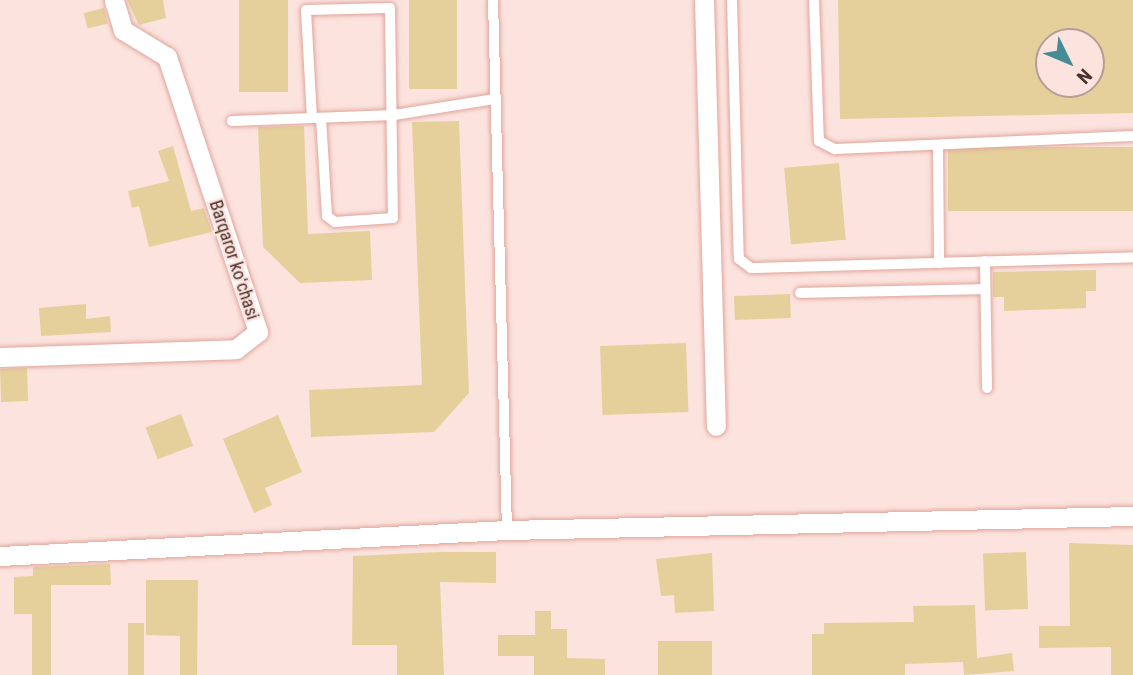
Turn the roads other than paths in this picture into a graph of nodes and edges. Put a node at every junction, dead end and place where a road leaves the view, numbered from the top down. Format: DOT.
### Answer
graph roads {
  1 [pos="114,0"];
  2 [pos="493,0"];
  3 [pos="704,0"];
  4 [pos="732,0"];
  5 [pos="814,0"];
  6 [pos="495,99"];
  7 [pos="394,114"];
  8 [pos="316,118"];
  9 [pos="232,121"];
  10 [pos="1133,136"];
  11 [pos="938,145"];
  12 [pos="1133,257"];
  13 [pos="985,261"];
  14 [pos="939,263"];
  15 [pos="985,289"];
  16 [pos="800,293"];
  17 [pos="0,357"];
  18 [pos="986,388"];
  19 [pos="716,426"];
  20 [pos="1133,516"];
  21 [pos="507,530"];
  22 [pos="0,555"];
  1 -- 17 [label="street, Barqaror koʻchasi"];
  2 -- 6 [label="lane"];
  3 -- 19 [label="street"];
  4 -- 14 [label="lane"];
  5 -- 11 [label="lane"];
  6 -- 7 [label="lane"];
  6 -- 21 [label="lane"];
  7 -- 8 [label="lane"];
  7 -- 8 [label="lane"];
  7 -- 8 [label="lane"];
  8 -- 9 [label="lane"];
  10 -- 11 [label="lane"];
  11 -- 14 [label="lane"];
  12 -- 13 [label="lane"];
  13 -- 14 [label="lane"];
  13 -- 15 [label="lane"];
  15 -- 16 [label="lane"];
  15 -- 18 [label="lane"];
  20 -- 21 [label="street"];
  21 -- 22 [label="street"];
}
